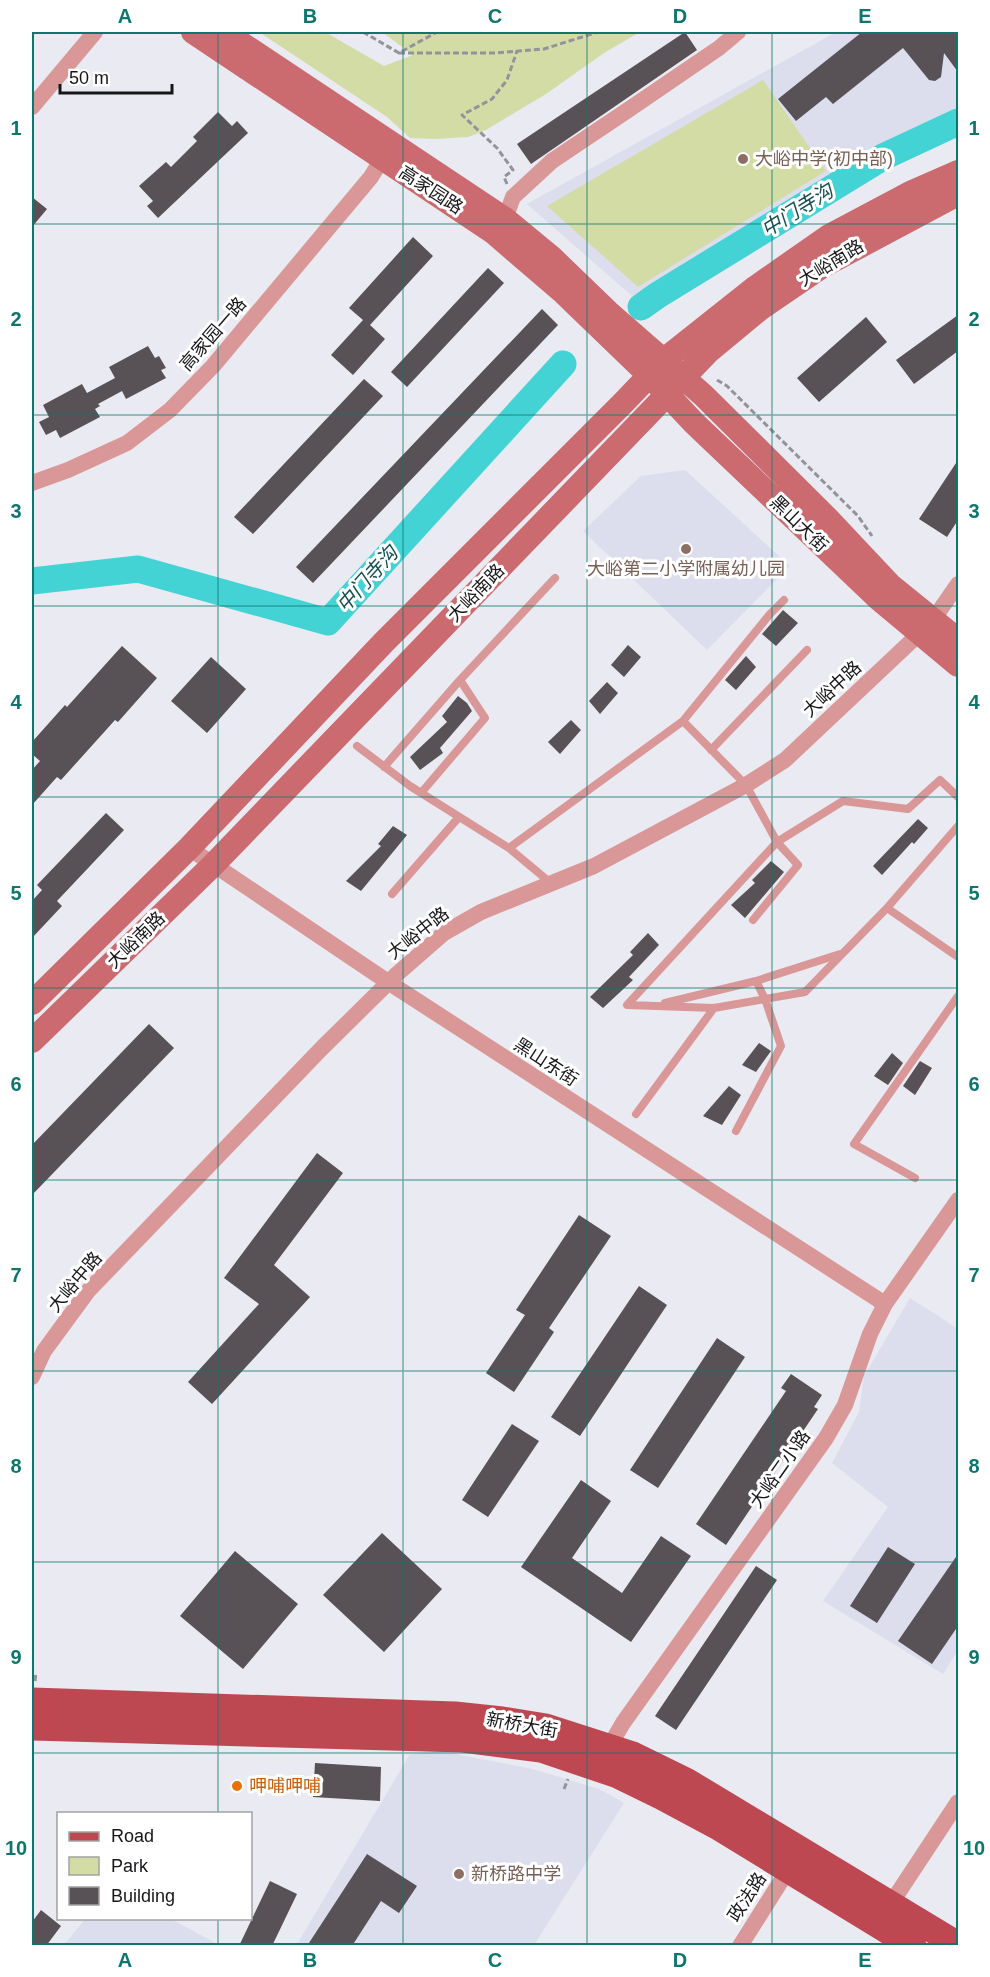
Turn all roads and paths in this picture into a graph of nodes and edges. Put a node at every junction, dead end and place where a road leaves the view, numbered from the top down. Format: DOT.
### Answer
graph roads {
  1 [pos="95,32"];
  2 [pos="193,32"];
  3 [pos="224,32"];
  4 [pos="363,32"];
  5 [pos="437,32"];
  6 [pos="598,32"];
  7 [pos="738,32"];
  8 [pos="517,51"];
  9 [pos="399,53"];
  10 [pos="32,106"];
  11 [pos="382,159"];
  12 [pos="958,172"];
  13 [pos="958,194"];
  14 [pos="509,208"];
  15 [pos="656,367"];
  16 [pos="675,386"];
  17 [pos="32,483"];
  18 [pos="555,578"];
  19 [pos="958,584"];
  20 [pos="784,600"];
  21 [pos="926,627"];
  22 [pos="958,640"];
  23 [pos="807,650"];
  24 [pos="958,665"];
  25 [pos="460,680"];
  26 [pos="683,721"];
  27 [pos="357,746"];
  28 [pos="711,750"];
  29 [pos="384,766"];
  30 [pos="746,785"];
  31 [pos="421,793"];
  32 [pos="958,797"];
  33 [pos="459,817"];
  34 [pos="958,826"];
  35 [pos="777,842"];
  36 [pos="189,848"];
  37 [pos="509,848"];
  38 [pos="213,865"];
  39 [pos="552,884"];
  40 [pos="392,894"];
  41 [pos="887,908"];
  42 [pos="753,920"];
  43 [pos="844,953"];
  44 [pos="958,957"];
  45 [pos="756,981"];
  46 [pos="388,982"];
  47 [pos="958,996"];
  48 [pos="765,999"];
  49 [pos="32,1002"];
  50 [pos="655,1006"];
  51 [pos="714,1008"];
  52 [pos="32,1041"];
  53 [pos="636,1114"];
  54 [pos="736,1131"];
  55 [pos="915,1178"];
  56 [pos="958,1200"];
  57 [pos="885,1304"];
  58 [pos="32,1377"];
  59 [pos="32,1701"];
  60 [pos="32,1727"];
  61 [pos="609,1747"];
  62 [pos="958,1802"];
  63 [pos="788,1870"];
  64 [pos="890,1905"];
  65 [pos="958,1945"];
  66 [pos="740,1946"];
  67 [pos="913,1946"];
  1 -- 10 [label="street"];
  2 -- 11 [label="main road, 高家园路"];
  3 -- 14 [label="main road, 高家园路"];
  4 -- 9 [label="path"];
  5 -- 9 [label="path"];
  6 -- 8 [label="path"];
  7 -- 14 [label="street"];
  8 -- 9 [label="path"];
  8 -- 14 [label="path"];
  11 -- 15 [label="main road, 高家园路"];
  11 -- 17 [label="street, 高家园一路"];
  12 -- 15 [label="main road, 大峪南路"];
  13 -- 16 [label="main road, 大峪南路"];
  14 -- 15 [label="main road, 高家园路"];
  15 -- 16 [label="main road, 黑山大街"];
  15 -- 36 [label="main road, 大峪南路"];
  16 -- 21 [label="main road, 黑山大街"];
  16 -- 38 [label="main road, 大峪南路"];
  18 -- 25 [label="lane"];
  19 -- 21 [label="street, 大峪中路"];
  20 -- 26 [label="lane"];
  21 -- 22 [label="main road, 黑山大街"];
  21 -- 24 [label="main road, 黑山大街"];
  21 -- 30 [label="street, 大峪中路"];
  23 -- 28 [label="lane"];
  25 -- 29 [label="lane"];
  25 -- 31 [label="lane"];
  26 -- 28 [label="lane"];
  26 -- 37 [label="lane"];
  27 -- 29 [label="lane"];
  28 -- 30 [label="lane"];
  29 -- 31 [label="lane"];
  30 -- 35 [label="lane"];
  30 -- 39 [label="street, 大峪中路"];
  31 -- 33 [label="lane"];
  32 -- 35 [label="lane"];
  33 -- 37 [label="lane"];
  33 -- 40 [label="lane"];
  34 -- 41 [label="lane"];
  35 -- 42 [label="lane"];
  35 -- 50 [label="lane"];
  36 -- 38 [label="street, 黑山东街"];
  36 -- 49 [label="main road, 大峪南路"];
  37 -- 39 [label="lane"];
  38 -- 46 [label="street, 黑山东街"];
  38 -- 52 [label="main road, 大峪南路"];
  39 -- 46 [label="street, 大峪中路"];
  41 -- 43 [label="lane"];
  41 -- 44 [label="lane"];
  43 -- 45 [label="lane"];
  43 -- 48 [label="lane"];
  45 -- 48 [label="lane"];
  45 -- 50 [label="lane"];
  46 -- 57 [label="street, 黑山东街"];
  46 -- 58 [label="street, 大峪中路"];
  47 -- 55 [label="lane"];
  48 -- 51 [label="lane"];
  48 -- 54 [label="lane"];
  50 -- 51 [label="lane"];
  51 -- 53 [label="lane"];
  56 -- 57 [label="street, 大峪二小路"];
  57 -- 61 [label="street, 大峪二小路"];
  59 -- 61 [label="main road, 新桥大街"];
  60 -- 63 [label="main road, 新桥大街"];
  61 -- 64 [label="main road, 新桥大街"];
  62 -- 64 [label="street"];
  63 -- 66 [label="street, 政法路"];
  63 -- 67 [label="main road, 新桥大街"];
  64 -- 65 [label="main road, 新桥大街"];
}
